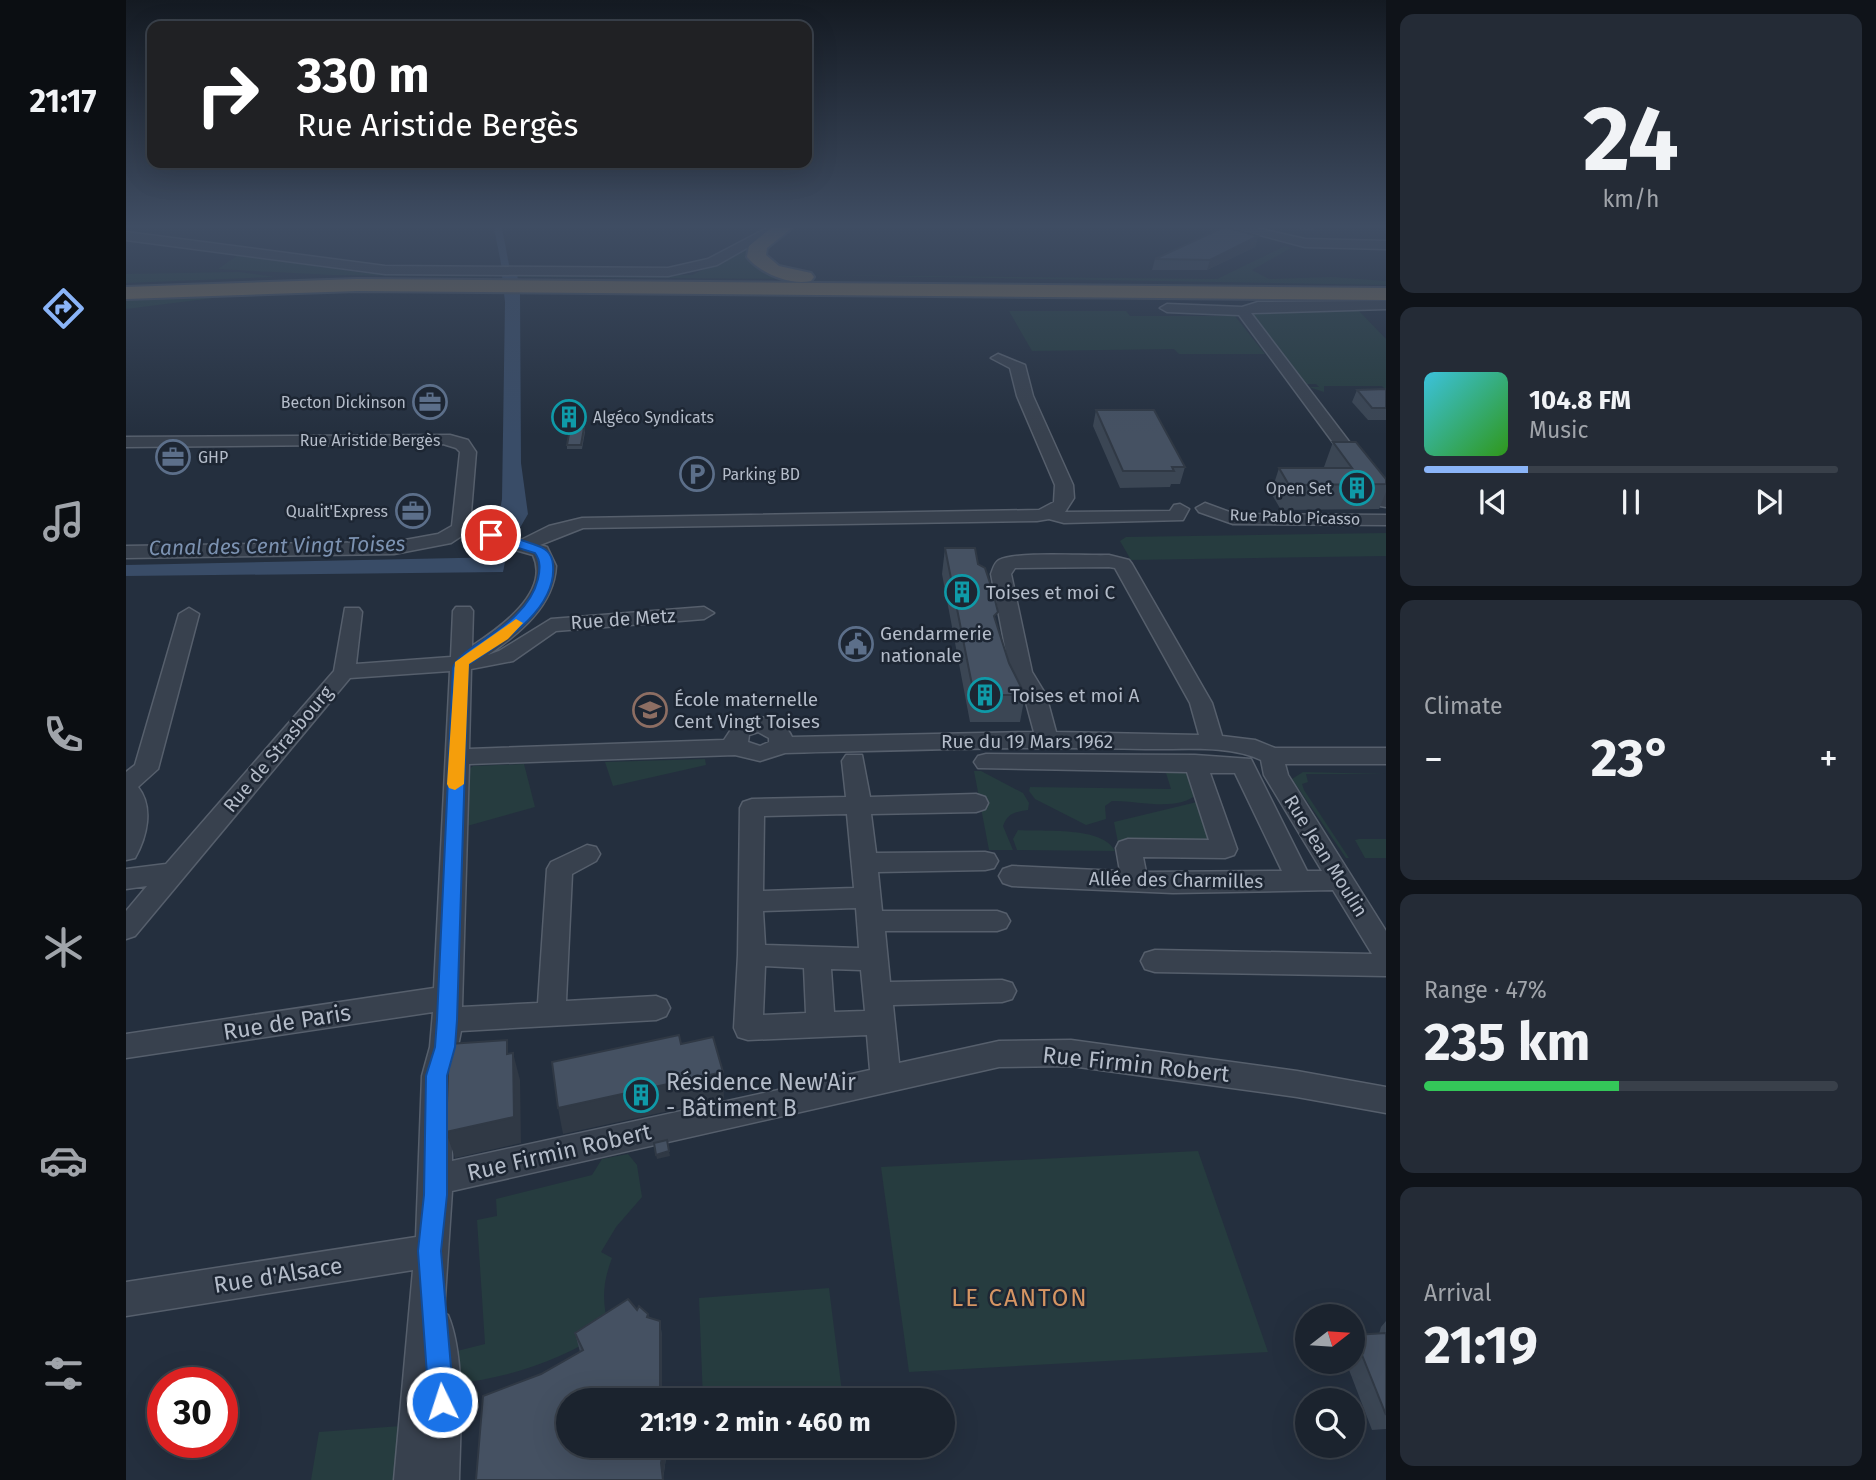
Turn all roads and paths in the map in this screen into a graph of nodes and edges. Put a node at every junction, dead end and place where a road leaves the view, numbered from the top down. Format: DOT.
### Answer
graph roads {
  1 [pos="232,297"];
  2 [pos="1386,305"];
  3 [pos="1167,308"];
  4 [pos="126,310"];
  5 [pos="1243,311"];
  6 [pos="998,358"];
  7 [pos="126,442"];
  8 [pos="1386,502"];
  9 [pos="1205,508"];
  10 [pos="1180,509"];
  11 [pos="1051,513"];
  12 [pos="1386,520"];
  13 [pos="461,528"];
  14 [pos="525,545"];
  15 [pos="126,552"];
  16 [pos="463,611"];
  17 [pos="352,612"];
  18 [pos="704,613"];
  19 [pos="188,614"];
  20 [pos="462,662"];
  21 [pos="344,672"];
  22 [pos="1047,739"];
  23 [pos="1213,743"];
  24 [pos="1272,756"];
  25 [pos="1386,756"];
  26 [pos="456,757"];
  27 [pos="854,761"];
  28 [pos="986,762"];
  29 [pos="1195,763"];
  30 [pos="126,786"];
  31 [pos="976,803"];
  32 [pos="860,806"];
  33 [pos="126,851"];
  34 [pos="587,854"];
  35 [pos="985,861"];
  36 [pos="866,863"];
  37 [pos="1341,870"];
  38 [pos="174,873"];
  39 [pos="1012,876"];
  40 [pos="126,879"];
  41 [pos="1135,881"];
  42 [pos="1299,881"];
  43 [pos="750,901"];
  44 [pos="870,910"];
  45 [pos="997,921"];
  46 [pos="126,929"];
  47 [pos="1386,954"];
  48 [pos="752,955"];
  49 [pos="817,956"];
  50 [pos="873,959"];
  51 [pos="1155,961"];
  52 [pos="1386,965"];
  53 [pos="1002,990"];
  54 [pos="878,994"];
  55 [pos="656,1008"];
  56 [pos="447,1009"];
  57 [pos="551,1013"];
  58 [pos="880,1022"];
  59 [pos="821,1024"];
  60 [pos="126,1046"];
  61 [pos="886,1078"];
  62 [pos="1386,1100"];
  63 [pos="435,1180"];
  64 [pos="430,1251"];
  65 [pos="126,1299"];
  66 [pos="413,1480"];
  67 [pos="440,1480"];
  1 -- 4 [label="highway"];
  2 -- 5 [label="street"];
  3 -- 5 [label="street"];
  5 -- 8 [label="street"];
  6 -- 11 [label="street"];
  7 -- 13 [label="street, Rue Aristide Bergès"];
  9 -- 12 [label="street, Rue Pablo Picasso"];
  10 -- 11 [label="street"];
  11 -- 14 [label="street"];
  13 -- 14 [label="street"];
  13 -- 15 [label="street"];
  14 -- 20 [label="street"];
  16 -- 20 [label="street"];
  17 -- 21 [label="street, Rue de Strasbourg"];
  18 -- 20 [label="street, Rue de Metz"];
  19 -- 30 [label="street"];
  20 -- 21 [label="street, Rue de Metz"];
  20 -- 26 [label="street"];
  21 -- 38 [label="street, Rue de Strasbourg"];
  22 -- 23 [label="street, Rue du 19 Mars 1962"];
  22 -- 23 [label="street"];
  22 -- 26 [label="street, Rue du 19 Mars 1962"];
  23 -- 24 [label="street, Rue du 19 Mars 1962"];
  24 -- 25 [label="street, Rue du 19 Mars 1962"];
  24 -- 37 [label="street, Rue Jean Moulin"];
  26 -- 56 [label="street"];
  27 -- 32 [label="street"];
  28 -- 29 [label="street"];
  29 -- 41 [label="street"];
  29 -- 42 [label="street, Rue Jean Moulin"];
  30 -- 33 [label="street"];
  31 -- 32 [label="street"];
  32 -- 36 [label="street"];
  32 -- 43 [label="street"];
  34 -- 57 [label="street"];
  35 -- 36 [label="street"];
  36 -- 44 [label="street"];
  37 -- 42 [label="street, Allée des Charmilles"];
  37 -- 47 [label="street, Rue Jean Moulin"];
  38 -- 40 [label="street"];
  38 -- 46 [label="street, Rue de Strasbourg"];
  39 -- 41 [label="street, Allée des Charmilles"];
  41 -- 42 [label="street, Allée des Charmilles"];
  43 -- 44 [label="street"];
  43 -- 48 [label="street"];
  44 -- 45 [label="street"];
  44 -- 50 [label="street"];
  48 -- 49 [label="street"];
  48 -- 59 [label="street"];
  49 -- 50 [label="street"];
  49 -- 59 [label="street"];
  50 -- 54 [label="street"];
  51 -- 52 [label="street"];
  53 -- 54 [label="street"];
  54 -- 58 [label="street"];
  55 -- 57 [label="street, Rue de Paris"];
  56 -- 57 [label="street, Rue de Paris"];
  56 -- 60 [label="street, Rue de Paris"];
  56 -- 63 [label="street"];
  58 -- 59 [label="street"];
  58 -- 61 [label="street"];
  61 -- 62 [label="street, Rue Firmin Robert"];
  61 -- 63 [label="street, Rue Firmin Robert"];
  63 -- 64 [label="street"];
  64 -- 65 [label="street, Rue d'Alsace"];
  64 -- 66 [label="street"];
  64 -- 67 [label="street"];
}
